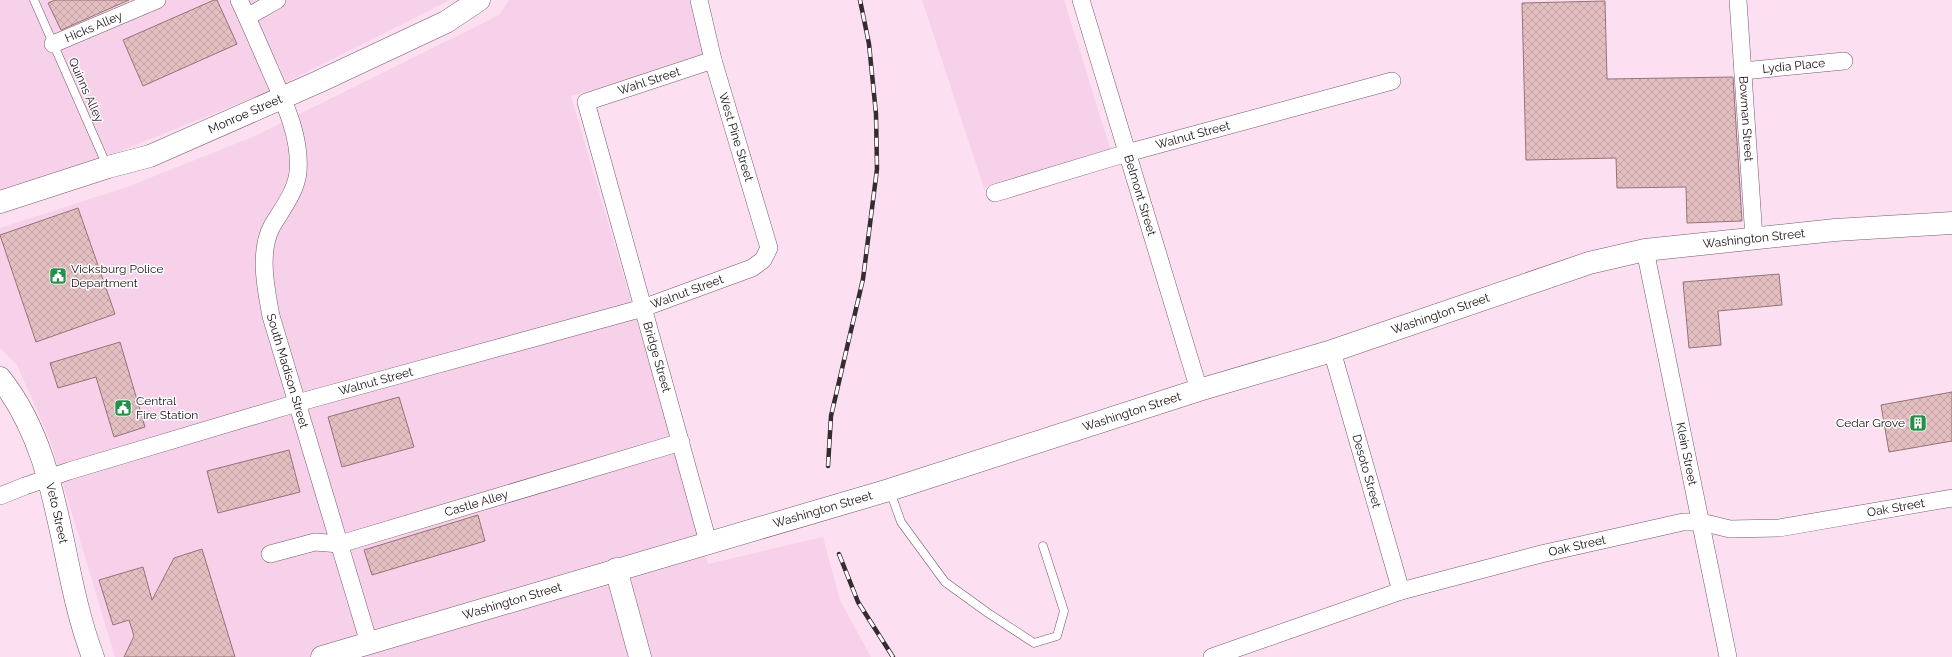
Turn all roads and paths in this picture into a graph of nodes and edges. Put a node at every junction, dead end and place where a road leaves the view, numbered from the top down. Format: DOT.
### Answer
graph roads {
  1 [pos="34,0"];
  2 [pos="156,0"];
  3 [pos="240,0"];
  4 [pos="278,0"];
  5 [pos="478,0"];
  6 [pos="699,0"];
  7 [pos="1081,0"];
  8 [pos="1738,0"];
  9 [pos="247,17"];
  10 [pos="53,44"];
  11 [pos="713,60"];
  12 [pos="1844,61"];
  13 [pos="1743,71"];
  14 [pos="1392,81"];
  15 [pos="282,99"];
  16 [pos="586,102"];
  17 [pos="1127,153"];
  18 [pos="108,168"];
  19 [pos="995,193"];
  20 [pos="0,202"];
  21 [pos="1952,223"];
  22 [pos="1754,238"];
  23 [pos="1645,250"];
  24 [pos="752,268"];
  25 [pos="643,308"];
  26 [pos="1332,352"];
  27 [pos="0,378"];
  28 [pos="1199,390"];
  29 [pos="297,403"];
  30 [pos="681,442"];
  31 [pos="48,478"];
  32 [pos="890,490"];
  33 [pos="0,496"];
  34 [pos="1952,498"];
  35 [pos="1701,522"];
  36 [pos="708,542"];
  37 [pos="340,544"];
  38 [pos="1043,546"];
  39 [pos="270,554"];
  40 [pos="616,569"];
  41 [pos="1401,591"];
  42 [pos="369,643"];
  43 [pos="93,657"];
  44 [pos="322,657"];
  45 [pos="640,657"];
  46 [pos="1212,657"];
  47 [pos="1728,657"];
  1 -- 10 [label="lane, Quinns Alley"];
  2 -- 10 [label="street, Hicks Alley"];
  3 -- 9 [label="street, South Madison Street"];
  4 -- 9 [label="street"];
  5 -- 15 [label="main road, Monroe Street"];
  6 -- 11 [label="street, West Pine Street"];
  7 -- 17 [label="street, Belmont Street"];
  8 -- 13 [label="street, Bowman Street"];
  9 -- 15 [label="street, South Madison Street"];
  10 -- 18 [label="lane, Quinns Alley"];
  11 -- 16 [label="street, Wahl Street"];
  11 -- 24 [label="street, West Pine Street"];
  12 -- 13 [label="street, Lydia Place"];
  13 -- 22 [label="street, Bowman Street"];
  14 -- 17 [label="street, Walnut Street"];
  15 -- 18 [label="main road, Monroe Street"];
  15 -- 29 [label="street, South Madison Street"];
  16 -- 25 [label="street, Bridge Street"];
  17 -- 19 [label="street, Walnut Street"];
  17 -- 28 [label="street, Belmont Street"];
  18 -- 20 [label="main road, Monroe Street"];
  21 -- 22 [label="main road, Washington Street"];
  22 -- 23 [label="main road, Washington Street"];
  23 -- 26 [label="main road, Washington Street"];
  23 -- 35 [label="street, Klein Street"];
  24 -- 25 [label="street, Walnut Street"];
  25 -- 29 [label="street, Walnut Street"];
  25 -- 30 [label="street, Bridge Street"];
  26 -- 28 [label="main road, Washington Street"];
  26 -- 41 [label="street, Desoto Street"];
  27 -- 31 [label="main road, Veto Street"];
  28 -- 32 [label="main road, Washington Street"];
  29 -- 31 [label="street, Walnut Street"];
  29 -- 37 [label="street, South Madison Street"];
  30 -- 36 [label="street, Bridge Street"];
  30 -- 37 [label="street, Castle Alley"];
  31 -- 33 [label="street, Walnut Street"];
  31 -- 43 [label="main road, Veto Street"];
  32 -- 36 [label="main road, Washington Street"];
  32 -- 38 [label="lane"];
  34 -- 35 [label="street, Oak Street"];
  35 -- 41 [label="street, Oak Street"];
  35 -- 47 [label="street, Klein Street"];
  36 -- 40 [label="main road, Washington Street"];
  37 -- 39 [label="street, Castle Alley"];
  37 -- 42 [label="street, South Madison Street"];
  40 -- 42 [label="main road, Washington Street"];
  40 -- 45 [label="main road"];
  41 -- 46 [label="street, Oak Street"];
  42 -- 44 [label="main road, Washington Street"];
}
